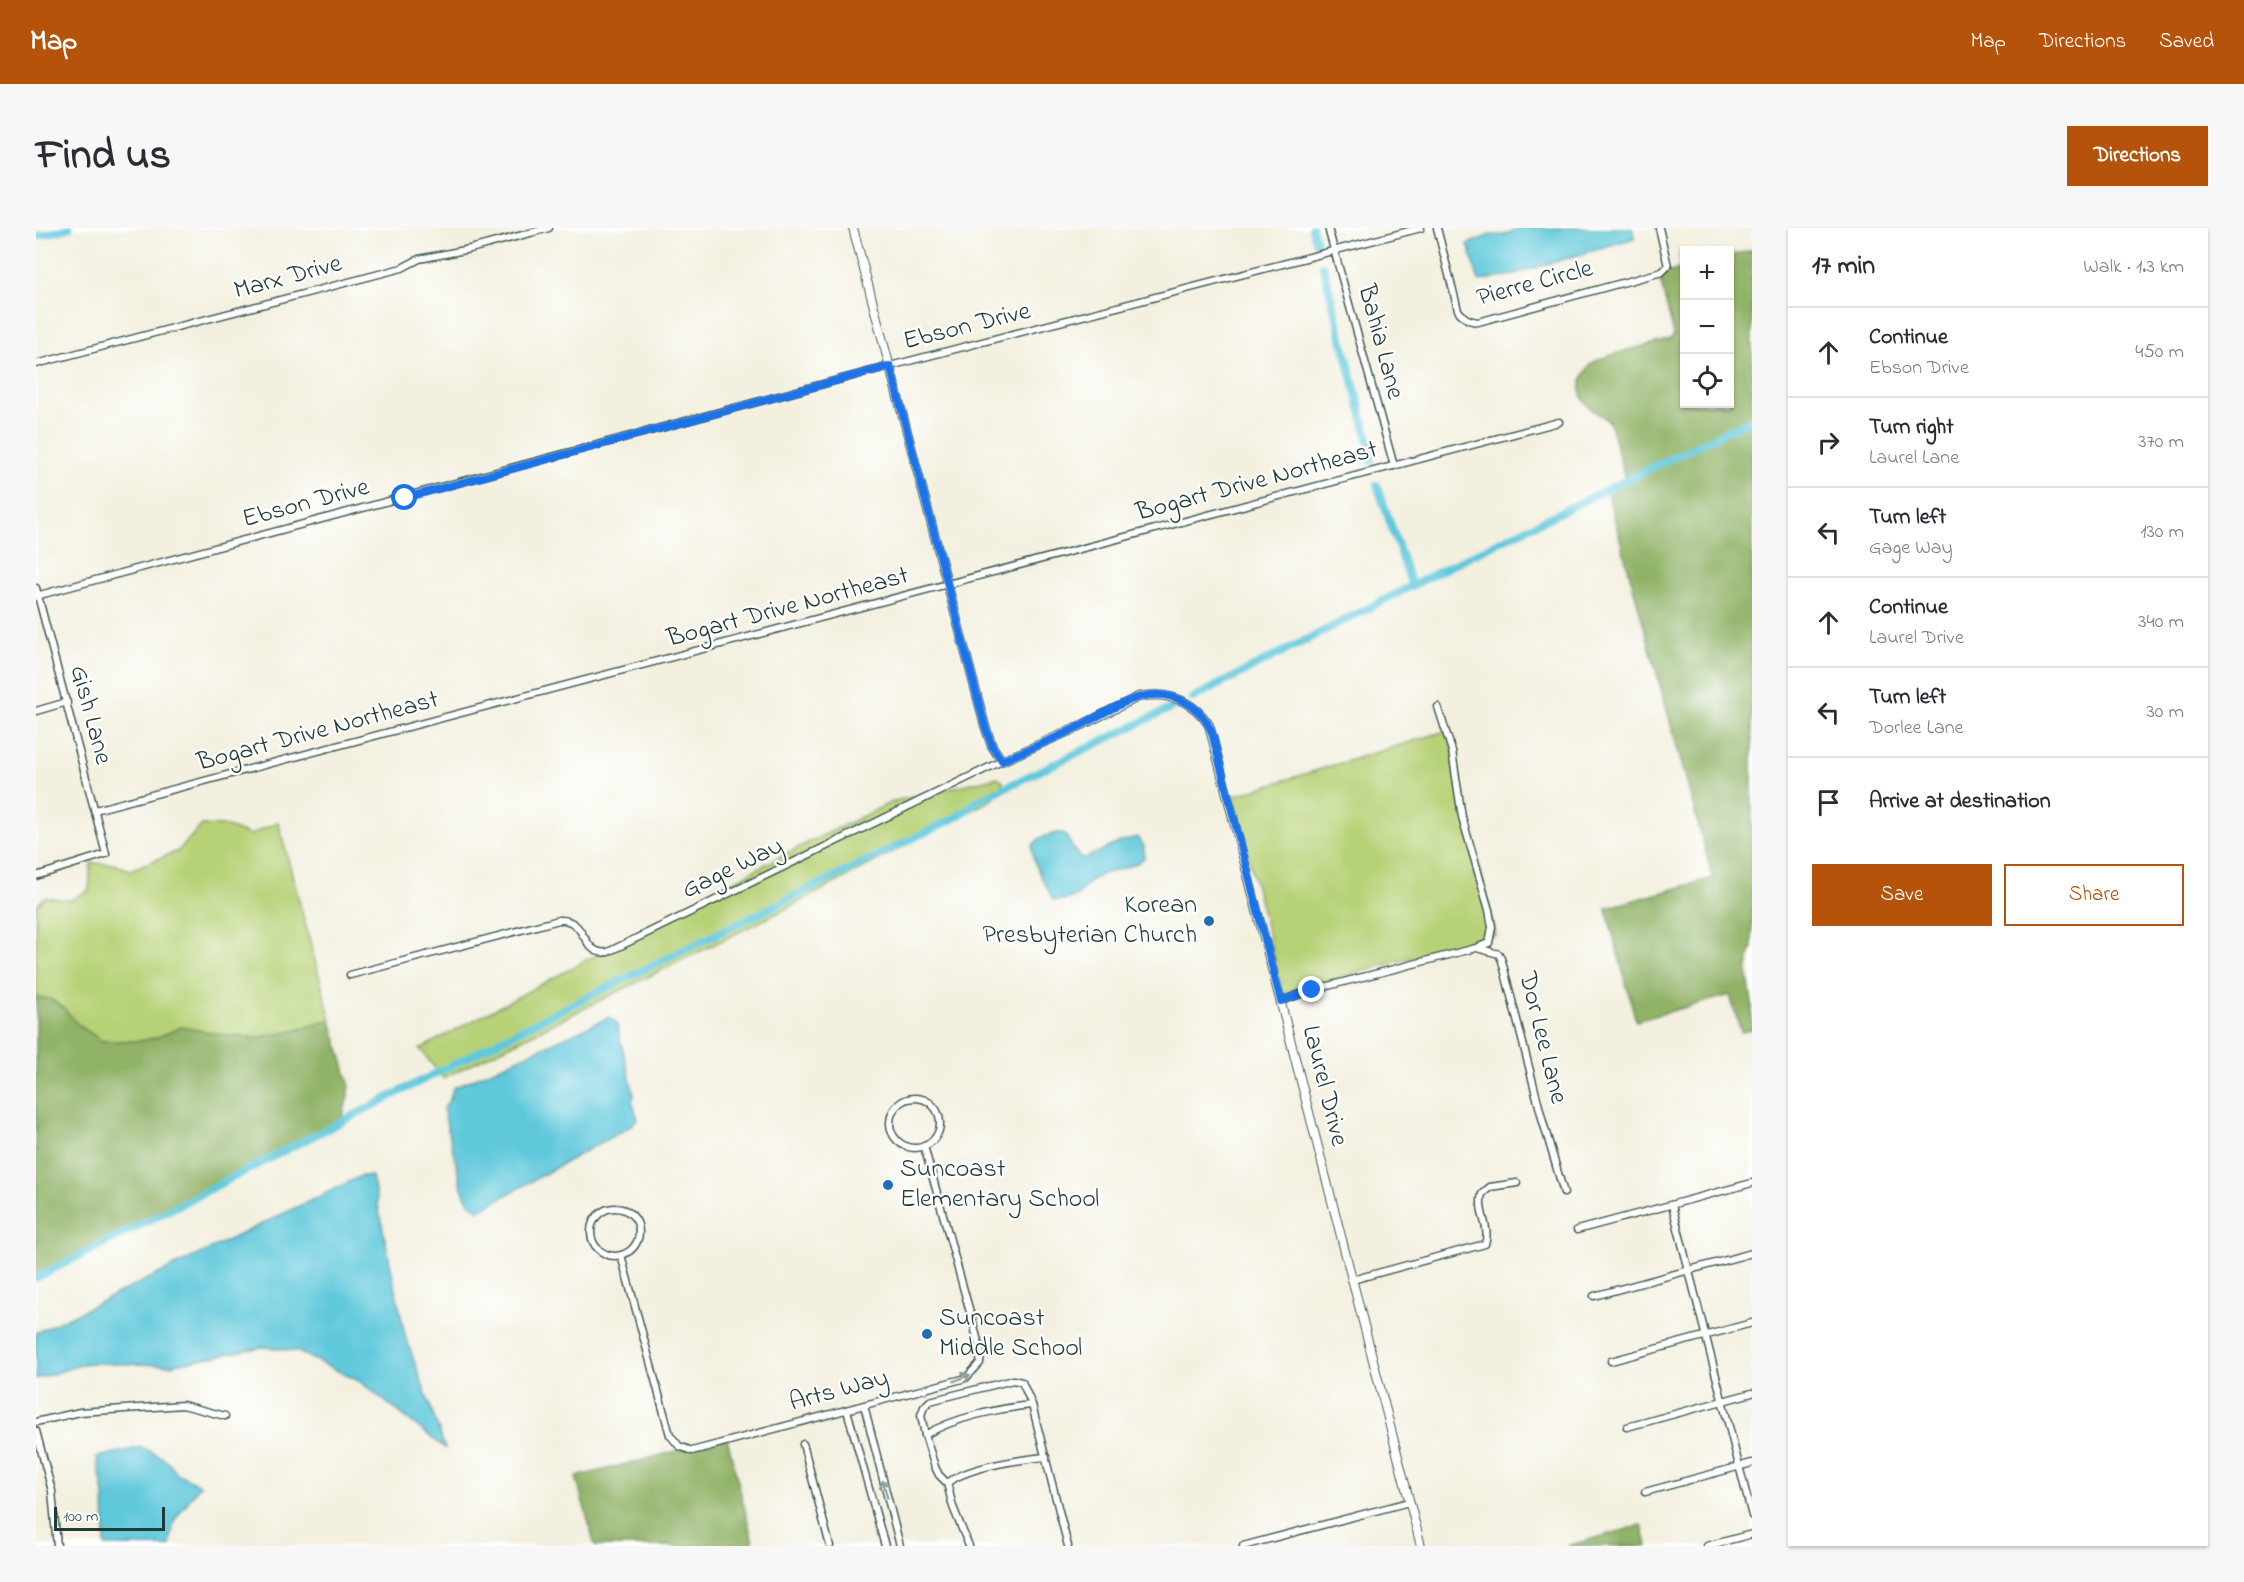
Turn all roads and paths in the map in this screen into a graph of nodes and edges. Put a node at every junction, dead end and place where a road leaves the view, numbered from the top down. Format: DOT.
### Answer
graph roads {
  1 [pos="549,228"];
  2 [pos="853,228"];
  3 [pos="1328,228"];
  4 [pos="1421,228"];
  5 [pos="1437,228"];
  6 [pos="1659,228"];
  7 [pos="1334,251"];
  8 [pos="36,364"];
  9 [pos="890,366"];
  10 [pos="1559,422"];
  11 [pos="1394,466"];
  12 [pos="947,586"];
  13 [pos="36,588"];
  14 [pos="37,596"];
  15 [pos="1130,701"];
  16 [pos="67,702"];
  17 [pos="1438,707"];
  18 [pos="36,711"];
  19 [pos="1002,761"];
  20 [pos="95,810"];
  21 [pos="36,876"];
  22 [pos="1476,948"];
  23 [pos="350,975"];
  24 [pos="1281,1001"];
  25 [pos="924,1146"];
  26 [pos="1517,1183"];
  27 [pos="1752,1183"];
  28 [pos="1564,1193"];
  29 [pos="1672,1205"];
  30 [pos="1577,1230"];
  31 [pos="1752,1253"];
  32 [pos="621,1256"];
  33 [pos="1688,1270"];
  34 [pos="1352,1280"];
  35 [pos="1594,1296"];
  36 [pos="1752,1323"];
  37 [pos="1705,1336"];
  38 [pos="1611,1361"];
  39 [pos="1752,1393"];
  40 [pos="1722,1401"];
  41 [pos="864,1405"];
  42 [pos="1032,1405"];
  43 [pos="848,1410"];
  44 [pos="225,1416"];
  45 [pos="36,1422"];
  46 [pos="1627,1427"];
  47 [pos="36,1431"];
  48 [pos="925,1435"];
  49 [pos="803,1444"];
  50 [pos="1046,1457"];
  51 [pos="1752,1463"];
  52 [pos="1739,1467"];
  53 [pos="947,1484"];
  54 [pos="1645,1492"];
  55 [pos="1409,1502"];
  56 [pos="1752,1516"];
  57 [pos="1752,1534"];
  58 [pos="57,1546"];
  59 [pos="830,1546"];
  60 [pos="885,1546"];
  61 [pos="900,1546"];
  62 [pos="969,1546"];
  63 [pos="1068,1546"];
  64 [pos="1243,1546"];
  65 [pos="1420,1546"];
  66 [pos="1707,1546"];
  1 -- 8 [label="street, Marx Drive"];
  2 -- 9 [label="street"];
  3 -- 7 [label="street, Bahia Lane"];
  4 -- 7 [label="street, Ebson Drive"];
  5 -- 6 [label="street, Pierre Circle"];
  7 -- 9 [label="street, Ebson Drive"];
  7 -- 11 [label="street, Bahia Lane"];
  9 -- 12 [label="street"];
  9 -- 14 [label="street, Ebson Drive"];
  10 -- 11 [label="street, Bogart Drive Northeast"];
  11 -- 12 [label="street, Bogart Drive Northeast"];
  12 -- 19 [label="street"];
  12 -- 20 [label="street, Bogart Drive Northeast"];
  13 -- 14 [label="street, Gish Lane"];
  14 -- 16 [label="street, Gish Lane"];
  15 -- 19 [label="street, Gage Way"];
  15 -- 24 [label="street, Laurel Drive"];
  16 -- 18 [label="street"];
  16 -- 20 [label="street, Gish Lane"];
  17 -- 22 [label="street"];
  19 -- 23 [label="street, Gage Way"];
  20 -- 21 [label="street, Gish Lane"];
  22 -- 24 [label="street"];
  22 -- 28 [label="street, Dor Lee Lane"];
  24 -- 34 [label="street, Laurel Drive"];
  25 -- 25 [label="street"];
  41 -- 25 [label="street, Arts Way, one-way"];
  26 -- 34 [label="street"];
  27 -- 29 [label="street"];
  29 -- 30 [label="street"];
  29 -- 33 [label="street"];
  31 -- 33 [label="street"];
  32 -- 32 [label="street"];
  32 -- 43 [label="street, Arts Way"];
  33 -- 35 [label="street"];
  33 -- 37 [label="street"];
  34 -- 55 [label="street, Laurel Drive"];
  36 -- 37 [label="street"];
  37 -- 38 [label="street"];
  37 -- 40 [label="street"];
  39 -- 40 [label="street"];
  40 -- 46 [label="street"];
  40 -- 52 [label="street"];
  41 -- 43 [label="street, Arts Way"];
  61 -- 41 [label="street, one-way"];
  42 -- 48 [label="street"];
  42 -- 48 [label="street"];
  42 -- 50 [label="street"];
  43 -- 60 [label="street"];
  44 -- 45 [label="street"];
  47 -- 58 [label="street"];
  48 -- 53 [label="street"];
  49 -- 59 [label="street"];
  50 -- 53 [label="street"];
  50 -- 63 [label="street"];
  51 -- 52 [label="street"];
  52 -- 54 [label="street"];
  52 -- 56 [label="street"];
  53 -- 62 [label="street"];
  55 -- 64 [label="street"];
  55 -- 65 [label="street, Laurel Drive"];
  57 -- 66 [label="street"];
}
